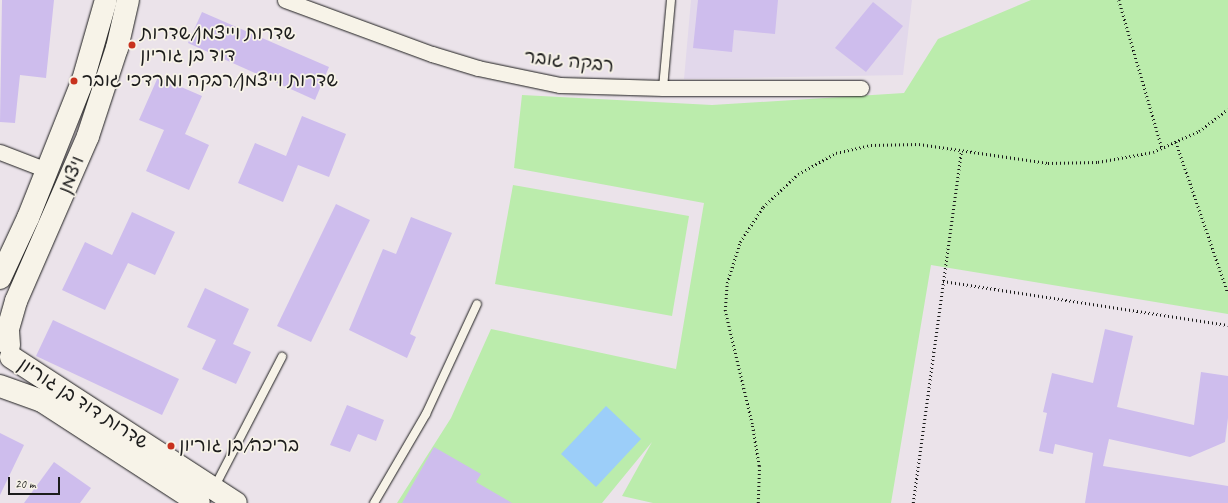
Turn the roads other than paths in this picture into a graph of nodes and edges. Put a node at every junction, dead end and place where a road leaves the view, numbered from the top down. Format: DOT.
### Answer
graph roads {
  1 [pos="106,0"];
  2 [pos="128,0"];
  3 [pos="284,0"];
  4 [pos="671,0"];
  5 [pos="663,88"];
  6 [pos="861,88"];
  7 [pos="0,152"];
  8 [pos="47,170"];
  9 [pos="0,278"];
  10 [pos="477,304"];
  11 [pos="7,345"];
  12 [pos="282,357"];
  13 [pos="0,382"];
  14 [pos="0,386"];
  15 [pos="206,498"];
  16 [pos="236,503"];
  17 [pos="374,503"];
  1 -- 8 [label="street, ויצמן"];
  2 -- 11 [label="street, ויצמן"];
  3 -- 5 [label="street, רבקה גובר"];
  4 -- 5 [label="lane"];
  5 -- 6 [label="street, רבקה גובר"];
  7 -- 8 [label="street"];
  8 -- 9 [label="street, ויצמן"];
  10 -- 17 [label="lane"];
  11 -- 13 [label="street, ויצמן"];
  11 -- 15 [label="street, שדרות דוד בן גוריון"];
  12 -- 15 [label="lane"];
  14 -- 15 [label="street, שדרות דוד בן גוריון"];
  15 -- 16 [label="street, שדרות דוד בן גוריון"];
}
